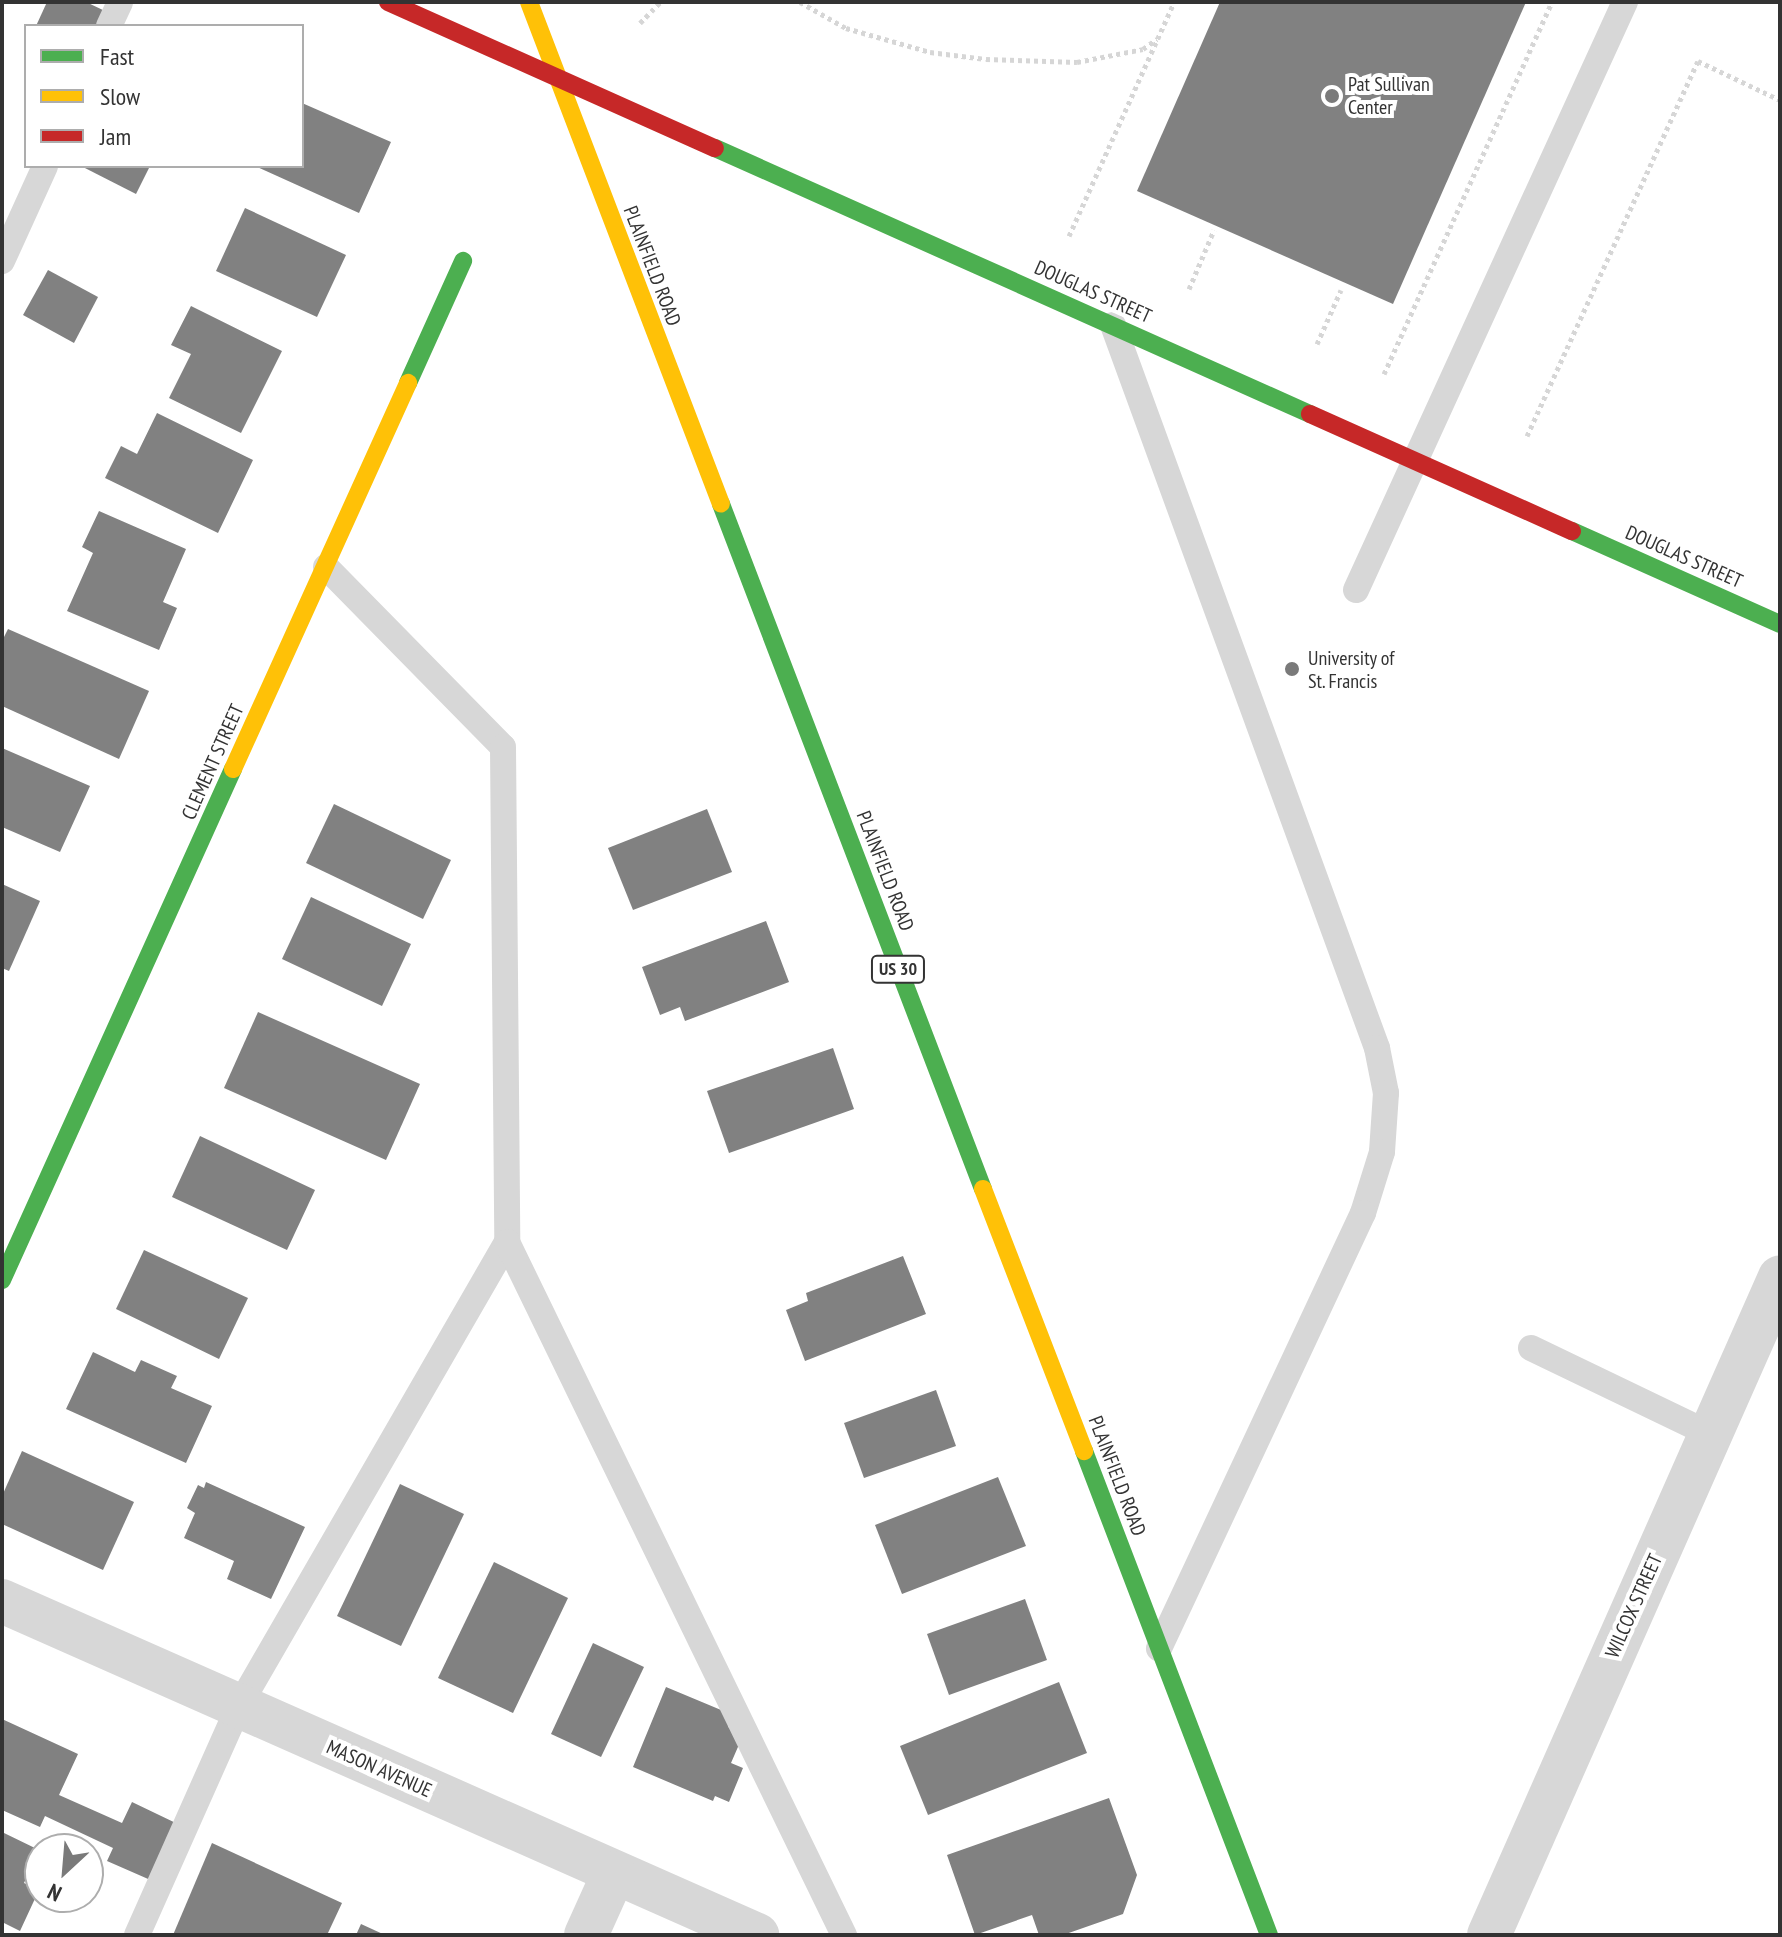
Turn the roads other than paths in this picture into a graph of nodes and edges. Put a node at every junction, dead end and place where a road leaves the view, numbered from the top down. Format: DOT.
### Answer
graph roads {
  1 [pos="120,2"];
  2 [pos="388,2"];
  3 [pos="529,2"];
  4 [pos="1625,2"];
  5 [pos="110,24"];
  6 [pos="556,76"];
  7 [pos="44,168"];
  8 [pos="2,261"];
  9 [pos="463,261"];
  10 [pos="1113,325"];
  11 [pos="1416,461"];
  12 [pos="326,567"];
  13 [pos="1356,590"];
  14 [pos="1780,624"];
  15 [pos="507,1242"];
  16 [pos="1780,1277"];
  17 [pos="2,1280"];
  18 [pos="1531,1348"];
  19 [pos="1710,1434"];
  20 [pos="2,1601"];
  21 [pos="1159,1649"];
  22 [pos="239,1706"];
  23 [pos="614,1873"];
  24 [pos="137,1935"];
  25 [pos="586,1935"];
  26 [pos="757,1935"];
  27 [pos="844,1935"];
  28 [pos="1269,1935"];
  29 [pos="1489,1935"];
  1 -- 5 [label="lane"];
  2 -- 6 [label="street, DOUGLAS STREET"];
  3 -- 6 [label="street, PLAINFIELD ROAD / US 30"];
  4 -- 11 [label="lane"];
  6 -- 10 [label="street, DOUGLAS STREET"];
  6 -- 21 [label="street, PLAINFIELD ROAD / US 30"];
  7 -- 8 [label="lane"];
  9 -- 12 [label="street, CLEMENT STREET"];
  10 -- 11 [label="street, DOUGLAS STREET"];
  10 -- 21 [label="lane"];
  11 -- 13 [label="lane"];
  11 -- 14 [label="street, DOUGLAS STREET"];
  12 -- 15 [label="lane"];
  12 -- 17 [label="street, CLEMENT STREET"];
  15 -- 22 [label="lane"];
  15 -- 27 [label="lane"];
  16 -- 19 [label="street, WILCOX STREET"];
  18 -- 19 [label="lane"];
  19 -- 29 [label="street, WILCOX STREET"];
  20 -- 22 [label="street, MASON AVENUE"];
  21 -- 28 [label="street, PLAINFIELD ROAD / US 30"];
  22 -- 23 [label="street, MASON AVENUE"];
  22 -- 24 [label="lane"];
  23 -- 25 [label="street"];
  23 -- 26 [label="street, MASON AVENUE"];
}
